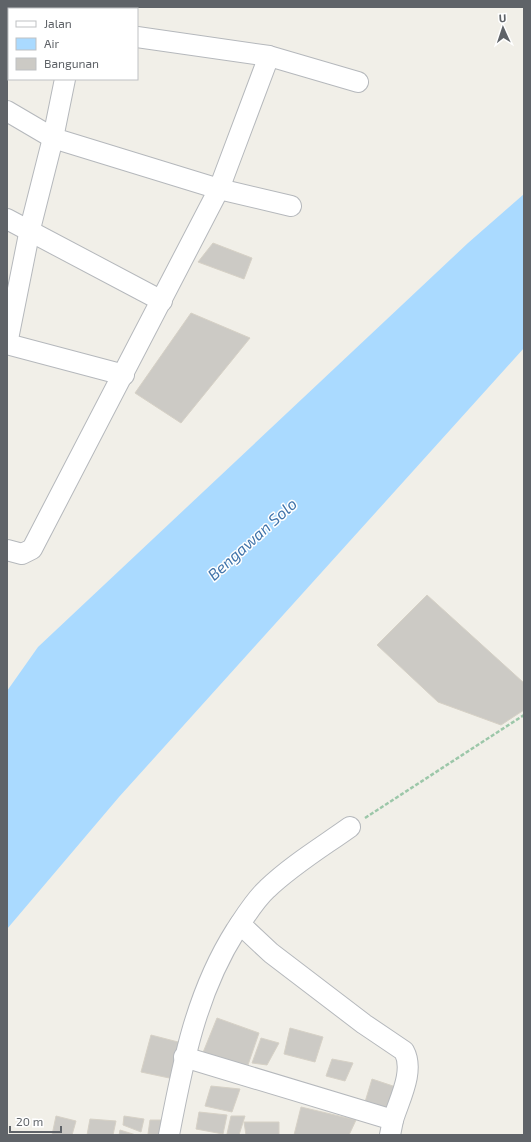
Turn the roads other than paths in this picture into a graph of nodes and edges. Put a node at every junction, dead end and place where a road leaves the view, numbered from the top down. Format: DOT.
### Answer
graph roads {
  1 [pos="138,37"];
  2 [pos="268,56"];
  3 [pos="65,80"];
  4 [pos="358,82"];
  5 [pos="7,111"];
  6 [pos="53,138"];
  7 [pos="219,189"];
  8 [pos="291,206"];
  9 [pos="7,219"];
  10 [pos="30,230"];
  11 [pos="162,301"];
  12 [pos="7,344"];
  13 [pos="124,375"];
  14 [pos="7,550"];
  15 [pos="350,827"];
  16 [pos="240,924"];
  17 [pos="184,1057"];
  18 [pos="392,1128"];
  19 [pos="169,1135"];
  1 -- 2 [label="street"];
  2 -- 4 [label="street"];
  2 -- 7 [label="street"];
  3 -- 6 [label="street"];
  5 -- 6 [label="street"];
  6 -- 7 [label="street"];
  6 -- 10 [label="street"];
  7 -- 8 [label="street"];
  7 -- 11 [label="street"];
  9 -- 10 [label="street"];
  10 -- 11 [label="street"];
  10 -- 12 [label="street"];
  11 -- 13 [label="street"];
  12 -- 13 [label="street"];
  13 -- 14 [label="street"];
  15 -- 16 [label="street"];
  16 -- 17 [label="street"];
  16 -- 18 [label="street"];
  17 -- 18 [label="street"];
  17 -- 19 [label="street"];
}
